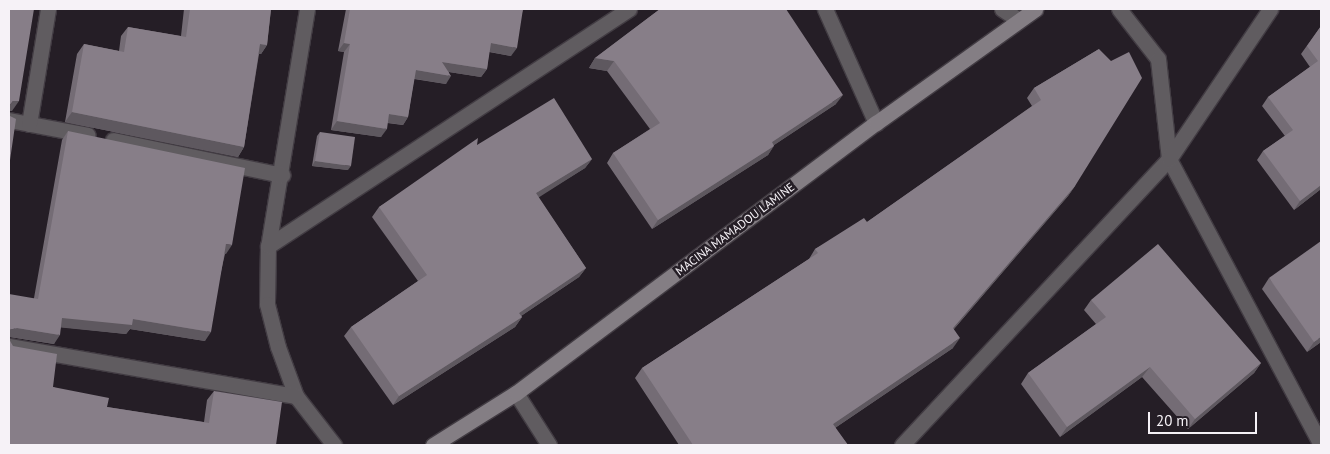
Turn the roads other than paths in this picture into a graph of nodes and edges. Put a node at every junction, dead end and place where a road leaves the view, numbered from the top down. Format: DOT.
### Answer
graph roads {
  1 [pos="48,9"];
  2 [pos="307,9"];
  3 [pos="629,9"];
  4 [pos="825,9"];
  5 [pos="1002,9"];
  6 [pos="1035,9"];
  7 [pos="1120,9"];
  8 [pos="1270,9"];
  9 [pos="1019,20"];
  10 [pos="9,120"];
  11 [pos="876,123"];
  12 [pos="29,124"];
  13 [pos="1169,159"];
  14 [pos="282,175"];
  15 [pos="268,246"];
  16 [pos="9,346"];
  17 [pos="516,393"];
  18 [pos="296,396"];
  19 [pos="334,445"];
  20 [pos="433,445"];
  21 [pos="550,445"];
  22 [pos="902,445"];
  23 [pos="1320,445"];
  1 -- 12 [label="street"];
  2 -- 14 [label="street"];
  3 -- 15 [label="street"];
  4 -- 11 [label="street"];
  5 -- 9 [label="street"];
  6 -- 9 [label="street, MACINA MAMADOU LAMINE"];
  7 -- 13 [label="street"];
  8 -- 13 [label="street"];
  9 -- 11 [label="street, MACINA MAMADOU LAMINE"];
  10 -- 12 [label="street"];
  11 -- 17 [label="street, MACINA MAMADOU LAMINE"];
  12 -- 14 [label="street"];
  13 -- 22 [label="street"];
  13 -- 23 [label="street"];
  14 -- 15 [label="street"];
  15 -- 18 [label="street"];
  16 -- 18 [label="street"];
  17 -- 20 [label="street, MACINA MAMADOU LAMINE"];
  17 -- 21 [label="street"];
  18 -- 19 [label="street"];
}
